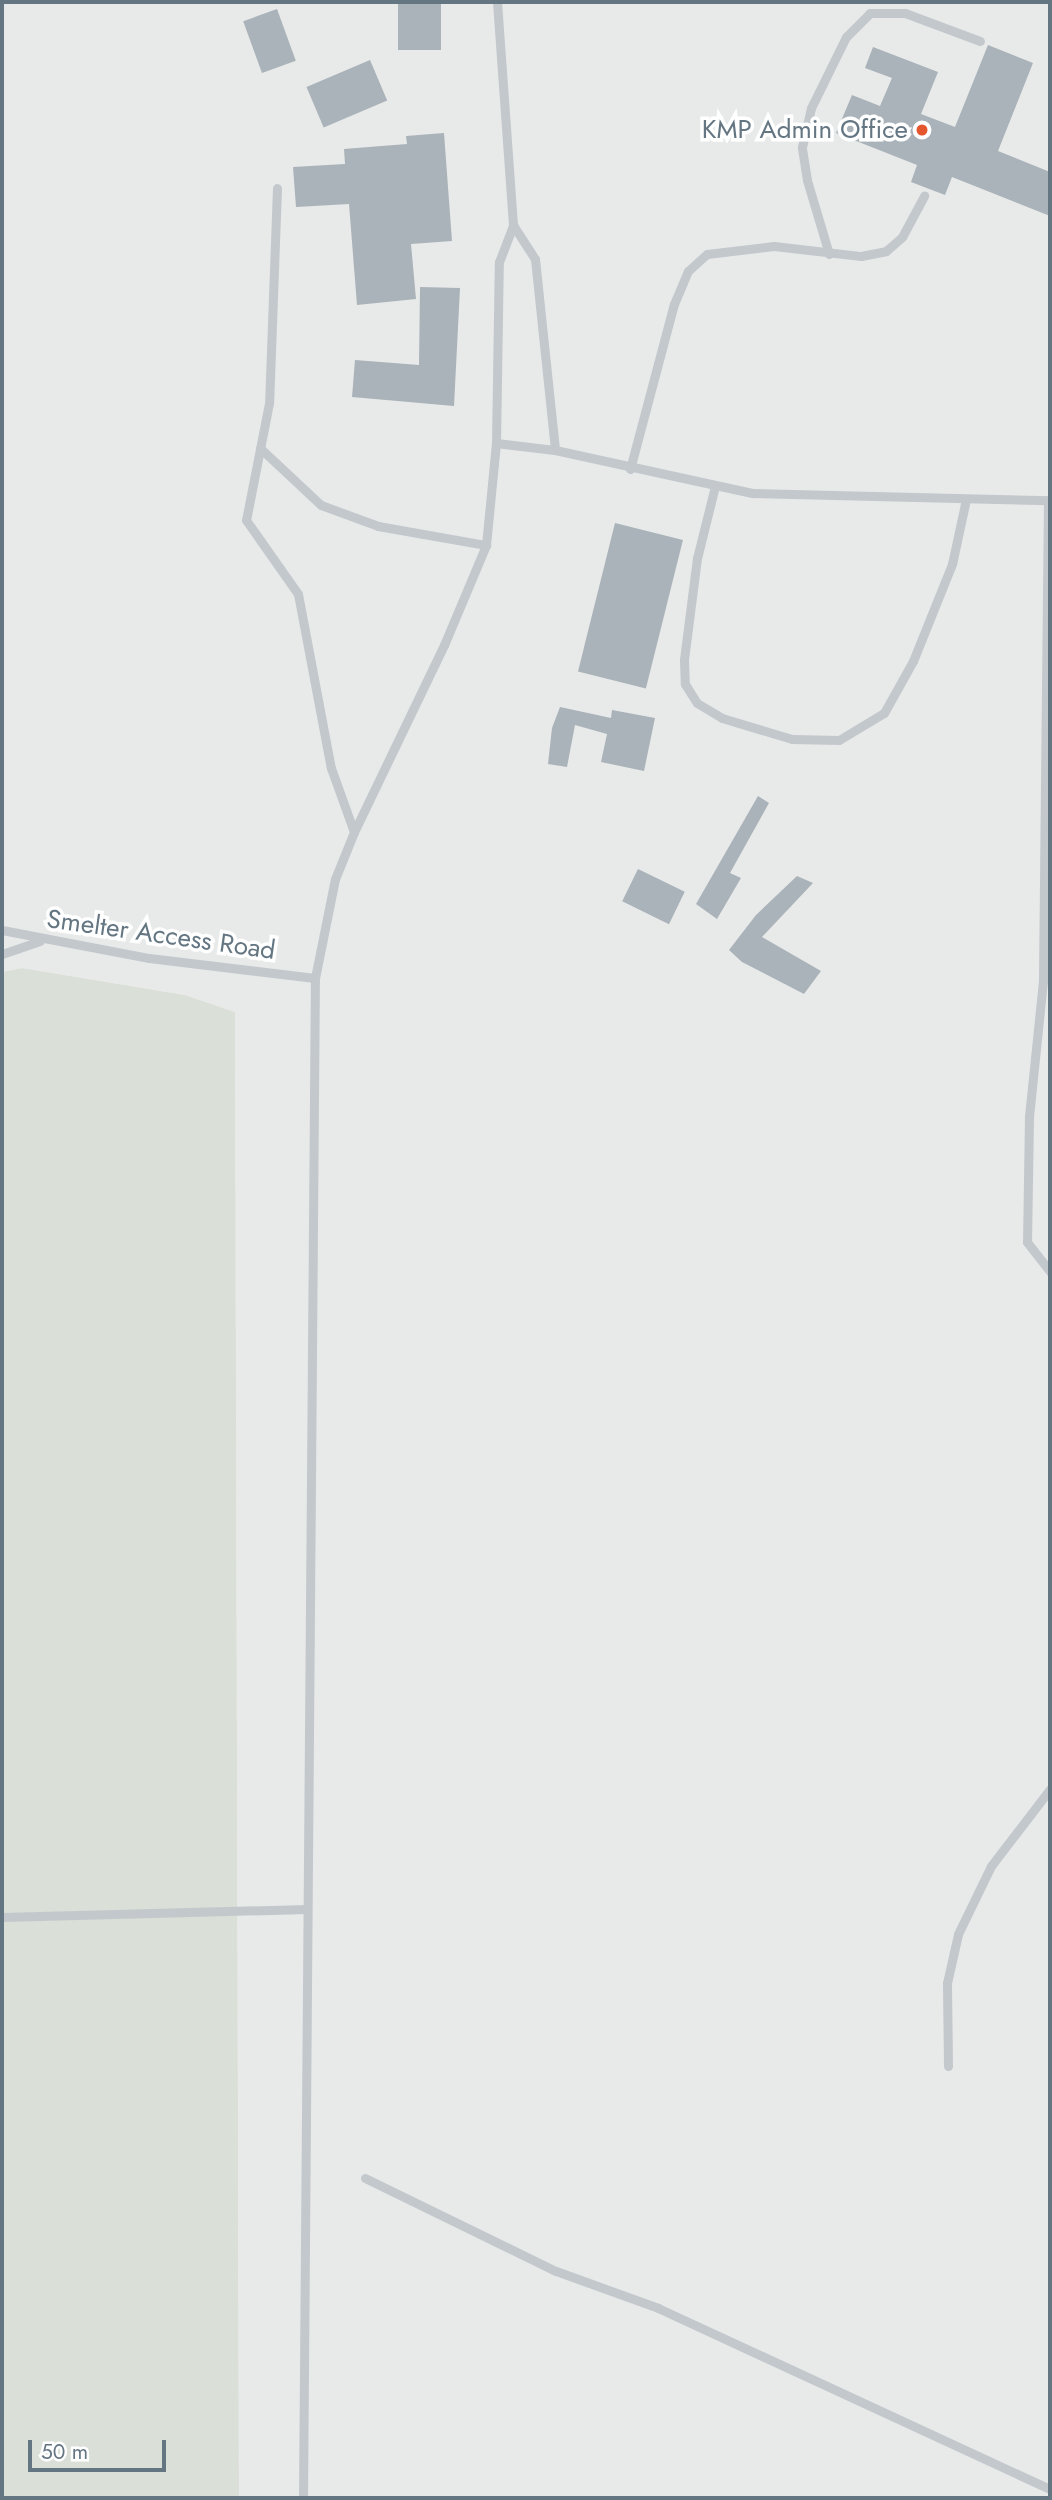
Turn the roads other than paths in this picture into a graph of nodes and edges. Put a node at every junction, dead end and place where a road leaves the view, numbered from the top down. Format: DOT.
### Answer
graph roads {
  1 [pos="497,2"];
  2 [pos="980,41"];
  3 [pos="277,188"];
  4 [pos="924,196"];
  5 [pos="513,225"];
  6 [pos="830,254"];
  7 [pos="496,443"];
  8 [pos="260,449"];
  9 [pos="555,450"];
  10 [pos="630,469"];
  11 [pos="715,485"];
  12 [pos="966,499"];
  13 [pos="1049,500"];
  14 [pos="486,545"];
  15 [pos="354,832"];
  16 [pos="2,930"];
  17 [pos="42,940"];
  18 [pos="2,954"];
  19 [pos="316,978"];
  20 [pos="1050,1271"];
  21 [pos="1050,1789"];
  22 [pos="307,1909"];
  23 [pos="2,1917"];
  24 [pos="948,2066"];
  25 [pos="365,2178"];
  26 [pos="1050,2489"];
  27 [pos="303,2498"];
  1 -- 5 [label="lane"];
  2 -- 6 [label="lane"];
  3 -- 8 [label="lane"];
  4 -- 6 [label="lane"];
  5 -- 7 [label="lane"];
  5 -- 9 [label="lane"];
  6 -- 10 [label="lane"];
  7 -- 9 [label="lane"];
  7 -- 14 [label="lane"];
  8 -- 14 [label="lane"];
  8 -- 15 [label="lane"];
  9 -- 10 [label="lane"];
  10 -- 11 [label="lane"];
  11 -- 12 [label="lane"];
  11 -- 12 [label="lane"];
  12 -- 13 [label="lane"];
  13 -- 20 [label="lane"];
  14 -- 15 [label="lane"];
  15 -- 19 [label="lane"];
  16 -- 17 [label="lane, Smelter Access Road"];
  17 -- 18 [label="lane"];
  17 -- 19 [label="lane, Smelter Access Road"];
  19 -- 22 [label="lane"];
  21 -- 24 [label="lane"];
  22 -- 23 [label="lane"];
  22 -- 27 [label="lane"];
  25 -- 26 [label="lane"];
}
